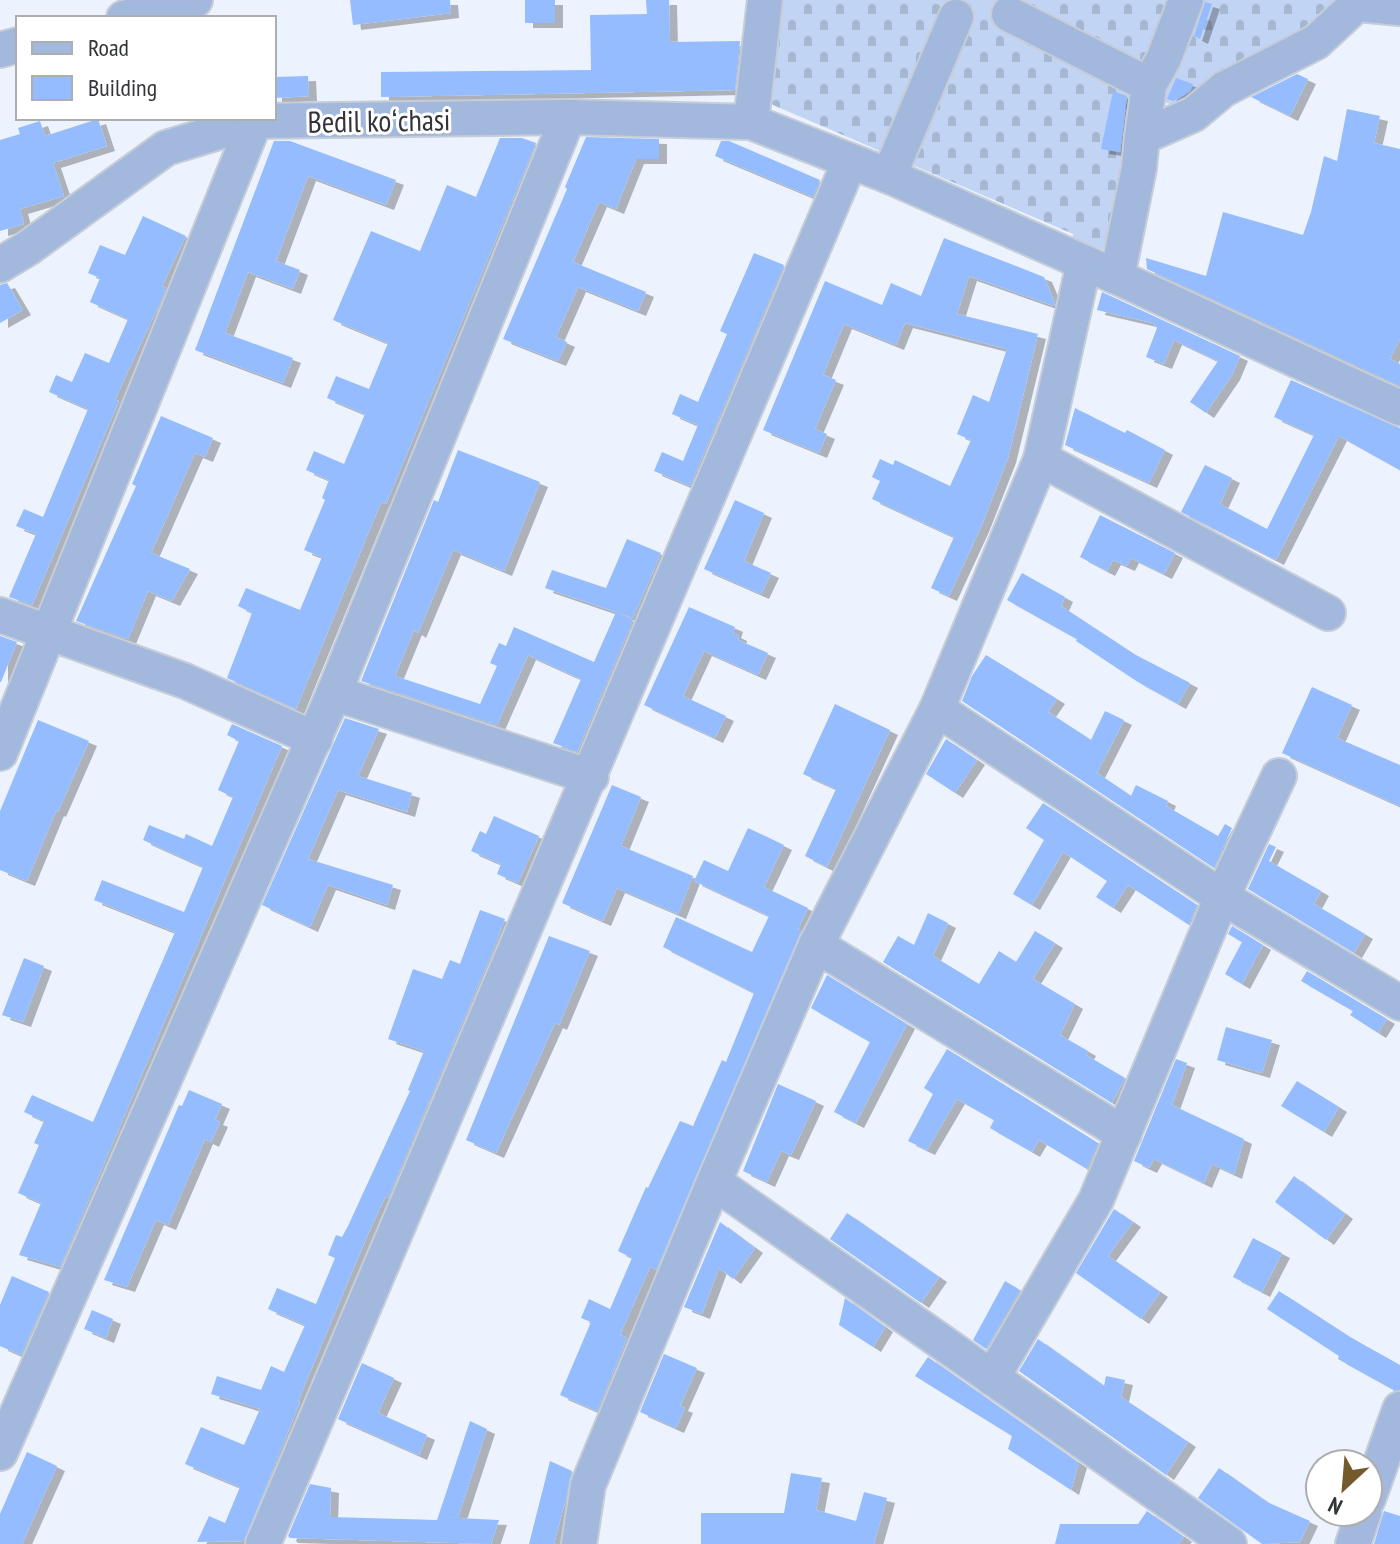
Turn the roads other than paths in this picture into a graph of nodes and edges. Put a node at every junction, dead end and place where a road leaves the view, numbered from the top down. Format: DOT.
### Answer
graph roads {
  1 [pos="195,0"];
  2 [pos="765,0"];
  3 [pos="1186,0"];
  4 [pos="1400,8"];
  5 [pos="1009,14"];
  6 [pos="132,16"];
  7 [pos="956,17"];
  8 [pos="1149,85"];
  9 [pos="568,117"];
  10 [pos="255,121"];
  11 [pos="751,122"];
  12 [pos="1142,137"];
  13 [pos="850,161"];
  14 [pos="889,176"];
  15 [pos="1084,263"];
  16 [pos="0,265"];
  17 [pos="1117,277"];
  18 [pos="1400,408"];
  19 [pos="1041,459"];
  20 [pos="1328,613"];
  21 [pos="0,615"];
  22 [pos="49,635"];
  23 [pos="334,693"];
  24 [pos="937,709"];
  25 [pos="315,739"];
  26 [pos="0,753"];
  27 [pos="1279,776"];
  28 [pos="591,777"];
  29 [pos="1222,897"];
  30 [pos="816,945"];
  31 [pos="1400,1003"];
  32 [pos="1124,1134"];
  33 [pos="714,1182"];
  34 [pos="992,1378"];
  35 [pos="1400,1409"];
  36 [pos="0,1453"];
  37 [pos="1384,1454"];
  38 [pos="263,1544"];
  39 [pos="579,1544"];
  40 [pos="1229,1544"];
  1 -- 6 [label="street"];
  2 -- 11 [label="street"];
  3 -- 8 [label="street"];
  4 -- 12 [label="street"];
  5 -- 8 [label="street"];
  7 -- 14 [label="street"];
  8 -- 12 [label="street"];
  9 -- 10 [label="street, Bedil koʻchasi"];
  9 -- 11 [label="street, Bedil koʻchasi"];
  9 -- 23 [label="street"];
  10 -- 16 [label="street, Bedil koʻchasi"];
  10 -- 22 [label="street"];
  11 -- 13 [label="street, Bedil koʻchasi"];
  12 -- 17 [label="street"];
  13 -- 14 [label="street, Bedil koʻchasi"];
  13 -- 28 [label="street"];
  14 -- 15 [label="street, Bedil koʻchasi"];
  15 -- 17 [label="street, Bedil koʻchasi"];
  15 -- 19 [label="street"];
  17 -- 18 [label="street, Bedil koʻchasi"];
  19 -- 20 [label="street"];
  19 -- 24 [label="street"];
  21 -- 22 [label="street"];
  22 -- 25 [label="street"];
  22 -- 26 [label="street"];
  23 -- 25 [label="street"];
  23 -- 28 [label="street"];
  24 -- 29 [label="street"];
  24 -- 30 [label="street"];
  25 -- 36 [label="street"];
  27 -- 29 [label="street"];
  28 -- 38 [label="street"];
  29 -- 31 [label="street"];
  29 -- 32 [label="street"];
  30 -- 32 [label="street"];
  30 -- 33 [label="street"];
  32 -- 34 [label="street"];
  33 -- 34 [label="street"];
  33 -- 39 [label="street"];
  34 -- 40 [label="street"];
  35 -- 37 [label="street"];
}
